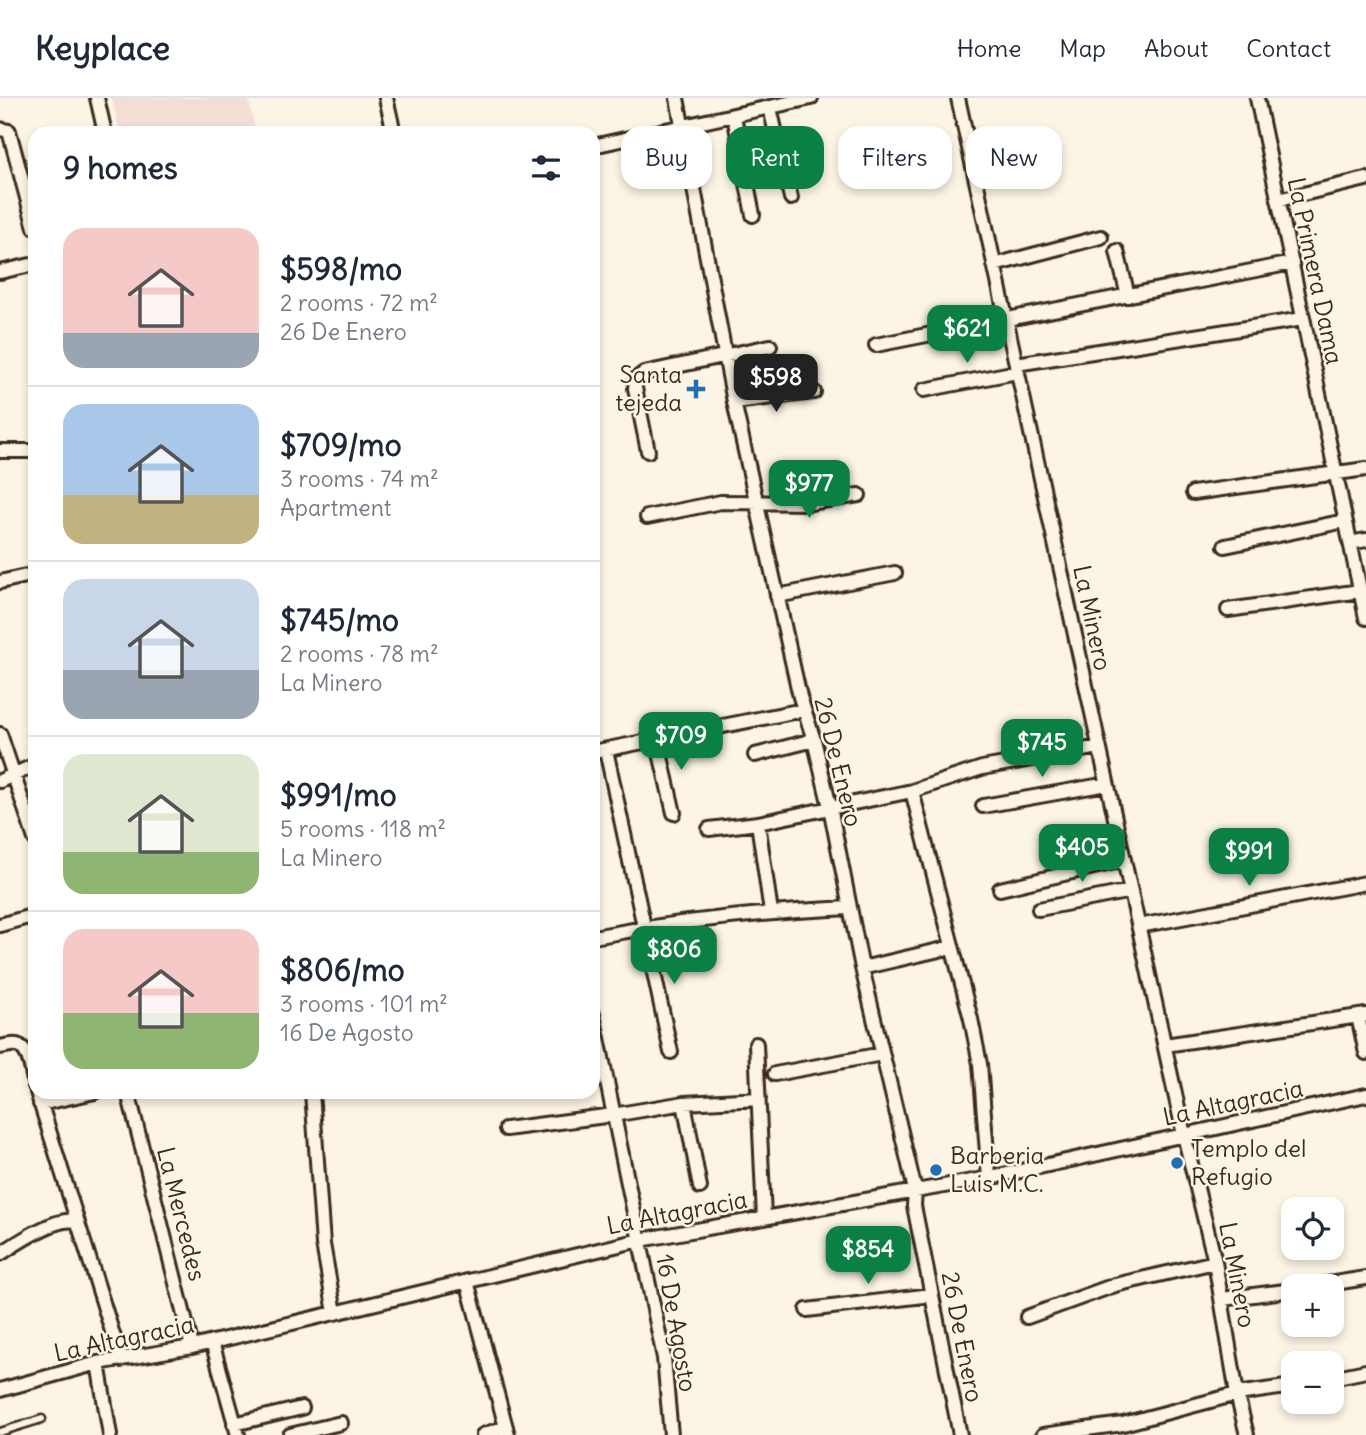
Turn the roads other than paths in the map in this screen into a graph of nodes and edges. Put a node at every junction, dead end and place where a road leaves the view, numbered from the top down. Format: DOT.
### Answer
graph roads {
  1 [pos="97,98"];
  2 [pos="386,98"];
  3 [pos="677,98"];
  4 [pos="811,98"];
  5 [pos="958,98"];
  6 [pos="1257,98"];
  7 [pos="770,108"];
  8 [pos="734,116"];
  9 [pos="103,126"];
  10 [pos="392,126"];
  11 [pos="684,126"];
  12 [pos="692,126"];
  13 [pos="0,129"];
  14 [pos="621,140"];
  15 [pos="600,145"];
  16 [pos="1366,179"];
  17 [pos="695,189"];
  18 [pos="791,198"];
  19 [pos="1278,201"];
  20 [pos="28,202"];
  21 [pos="753,215"];
  22 [pos="1101,237"];
  23 [pos="1117,251"];
  24 [pos="1292,263"];
  25 [pos="994,265"];
  26 [pos="28,266"];
  27 [pos="0,272"];
  28 [pos="1128,296"];
  29 [pos="1303,319"];
  30 [pos="1006,320"];
  31 [pos="876,345"];
  32 [pos="770,346"];
  33 [pos="725,355"];
  34 [pos="1016,368"];
  35 [pos="924,390"];
  36 [pos="814,392"];
  37 [pos="734,402"];
  38 [pos="0,451"];
  39 [pos="28,451"];
  40 [pos="648,451"];
  41 [pos="1366,469"];
  42 [pos="1335,473"];
  43 [pos="1193,493"];
  44 [pos="859,495"];
  45 [pos="757,504"];
  46 [pos="647,517"];
  47 [pos="1345,521"];
  48 [pos="1366,540"];
  49 [pos="1350,542"];
  50 [pos="1225,546"];
  51 [pos="895,573"];
  52 [pos="28,576"];
  53 [pos="0,582"];
  54 [pos="1360,592"];
  55 [pos="777,596"];
  56 [pos="1228,610"];
  57 [pos="1366,618"];
  58 [pos="803,710"];
  59 [pos="0,734"];
  60 [pos="657,740"];
  61 [pos="814,740"];
  62 [pos="1099,747"];
  63 [pos="600,751"];
  64 [pos="600,755"];
  65 [pos="755,755"];
  66 [pos="28,768"];
  67 [pos="13,776"];
  68 [pos="0,781"];
  69 [pos="1107,784"];
  70 [pos="912,791"];
  71 [pos="984,806"];
  72 [pos="830,807"];
  73 [pos="674,813"];
  74 [pos="28,819"];
  75 [pos="758,823"];
  76 [pos="709,829"];
  77 [pos="1124,860"];
  78 [pos="1366,883"];
  79 [pos="1000,889"];
  80 [pos="1131,891"];
  81 [pos="849,908"];
  82 [pos="1039,909"];
  83 [pos="771,912"];
  84 [pos="28,917"];
  85 [pos="0,925"];
  86 [pos="1139,926"];
  87 [pos="645,927"];
  88 [pos="600,936"];
  89 [pos="952,947"];
  90 [pos="862,968"];
  91 [pos="1362,1015"];
  92 [pos="756,1044"];
  93 [pos="1165,1045"];
  94 [pos="0,1046"];
  95 [pos="600,1049"];
  96 [pos="671,1052"];
  97 [pos="1366,1053"];
  98 [pos="882,1054"];
  99 [pos="28,1055"];
  100 [pos="775,1074"];
  101 [pos="1366,1095"];
  102 [pos="38,1099"];
  103 [pos="130,1099"];
  104 [pos="313,1099"];
  105 [pos="759,1099"];
  106 [pos="684,1103"];
  107 [pos="613,1115"];
  108 [pos="506,1129"];
  109 [pos="1184,1135"];
  110 [pos="989,1178"];
  111 [pos="700,1187"];
  112 [pos="915,1190"];
  113 [pos="764,1218"];
  114 [pos="75,1221"];
  115 [pos="640,1240"];
  116 [pos="0,1254"];
  117 [pos="1214,1262"];
  118 [pos="1366,1278"];
  119 [pos="467,1281"];
  120 [pos="1344,1282"];
  121 [pos="1281,1292"];
  122 [pos="932,1295"];
  123 [pos="1222,1299"];
  124 [pos="807,1310"];
  125 [pos="335,1313"];
  126 [pos="1027,1317"];
  127 [pos="212,1342"];
  128 [pos="192,1347"];
  129 [pos="121,1360"];
  130 [pos="98,1363"];
  131 [pos="1366,1371"];
  132 [pos="1344,1376"];
  133 [pos="1281,1388"];
  134 [pos="0,1390"];
  135 [pos="1237,1394"];
  136 [pos="302,1408"];
  137 [pos="42,1419"];
  138 [pos="341,1423"];
  139 [pos="236,1429"];
  140 [pos="507,1431"];
  141 [pos="0,1432"];
  142 [pos="110,1435"];
  143 [pos="290,1435"];
  144 [pos="483,1435"];
  145 [pos="671,1435"];
  146 [pos="960,1435"];
  147 [pos="1043,1435"];
  148 [pos="1247,1435"];
  1 -- 9 [label="street"];
  2 -- 10 [label="street"];
  3 -- 11 [label="street, 26 De Enero"];
  4 -- 7 [label="street"];
  5 -- 25 [label="street, La Minero"];
  6 -- 19 [label="street, La Primera Dama"];
  7 -- 8 [label="street"];
  7 -- 18 [label="street"];
  8 -- 12 [label="street"];
  8 -- 21 [label="street"];
  13 -- 20 [label="street"];
  14 -- 15 [label="street"];
  16 -- 19 [label="street"];
  17 -- 33 [label="street, 26 De Enero"];
  19 -- 24 [label="street, La Primera Dama"];
  22 -- 25 [label="street"];
  23 -- 28 [label="street"];
  24 -- 28 [label="street"];
  24 -- 29 [label="street, La Primera Dama"];
  25 -- 30 [label="street, La Minero"];
  26 -- 27 [label="street"];
  28 -- 30 [label="street"];
  29 -- 34 [label="street"];
  29 -- 42 [label="street, La Primera Dama"];
  30 -- 31 [label="street"];
  30 -- 34 [label="street, La Minero"];
  32 -- 33 [label="street"];
  33 -- 37 [label="street, 26 De Enero"];
  33 -- 40 [label="street"];
  34 -- 35 [label="street"];
  34 -- 62 [label="street, La Minero"];
  36 -- 37 [label="street"];
  37 -- 45 [label="street, 26 De Enero"];
  38 -- 39 [label="street"];
  41 -- 42 [label="street"];
  42 -- 43 [label="street"];
  42 -- 47 [label="street, La Primera Dama"];
  44 -- 45 [label="street"];
  45 -- 46 [label="street"];
  45 -- 55 [label="street, 26 De Enero"];
  47 -- 49 [label="street, La Primera Dama"];
  47 -- 50 [label="street"];
  48 -- 49 [label="street"];
  49 -- 54 [label="street, La Primera Dama"];
  51 -- 55 [label="street"];
  52 -- 53 [label="street"];
  54 -- 56 [label="street"];
  54 -- 57 [label="street, La Primera Dama"];
  55 -- 58 [label="street, 26 De Enero"];
  58 -- 60 [label="street"];
  58 -- 61 [label="street, 26 De Enero"];
  59 -- 67 [label="street"];
  60 -- 63 [label="street"];
  60 -- 73 [label="street"];
  61 -- 65 [label="street"];
  61 -- 72 [label="street, 26 De Enero"];
  62 -- 69 [label="street, La Minero"];
  62 -- 70 [label="street"];
  64 -- 87 [label="street"];
  66 -- 67 [label="street"];
  67 -- 68 [label="street"];
  67 -- 74 [label="street"];
  69 -- 71 [label="street"];
  69 -- 77 [label="street, La Minero"];
  70 -- 72 [label="street"];
  70 -- 89 [label="street"];
  72 -- 75 [label="street"];
  72 -- 81 [label="street, 26 De Enero"];
  75 -- 76 [label="street"];
  75 -- 83 [label="street"];
  77 -- 79 [label="street"];
  77 -- 80 [label="street, La Minero"];
  78 -- 86 [label="street"];
  80 -- 82 [label="street"];
  80 -- 86 [label="street, La Minero"];
  81 -- 83 [label="street"];
  81 -- 90 [label="street, 26 De Enero"];
  83 -- 87 [label="street"];
  84 -- 85 [label="street"];
  86 -- 93 [label="street, La Minero"];
  87 -- 88 [label="street"];
  87 -- 96 [label="street"];
  89 -- 90 [label="street"];
  89 -- 110 [label="street"];
  90 -- 98 [label="street, 26 De Enero"];
  91 -- 93 [label="street"];
  91 -- 97 [label="street"];
  92 -- 105 [label="street"];
  93 -- 109 [label="street, La Minero"];
  94 -- 99 [label="street"];
  95 -- 107 [label="street, 16 De Agosto"];
  98 -- 100 [label="street"];
  98 -- 112 [label="street, 26 De Enero"];
  101 -- 109 [label="street, La Altagracia"];
  102 -- 114 [label="street"];
  103 -- 128 [label="street, La Mercedes"];
  104 -- 125 [label="street"];
  105 -- 106 [label="street"];
  105 -- 113 [label="street"];
  106 -- 107 [label="street"];
  106 -- 111 [label="street"];
  107 -- 108 [label="street"];
  107 -- 115 [label="street, 16 De Agosto"];
  109 -- 110 [label="street, La Altagracia"];
  109 -- 117 [label="street, La Minero"];
  110 -- 112 [label="street, La Altagracia"];
  112 -- 113 [label="street, La Altagracia"];
  112 -- 122 [label="street, 26 De Enero"];
  113 -- 115 [label="street, La Altagracia"];
  114 -- 116 [label="street"];
  114 -- 129 [label="street"];
  115 -- 119 [label="street, La Altagracia"];
  115 -- 145 [label="street, 16 De Agosto"];
  117 -- 123 [label="street, La Minero"];
  117 -- 126 [label="street"];
  118 -- 120 [label="street"];
  119 -- 125 [label="street, La Altagracia"];
  119 -- 140 [label="street"];
  121 -- 123 [label="street"];
  122 -- 124 [label="street"];
  122 -- 146 [label="street, 26 De Enero"];
  123 -- 135 [label="street, La Minero"];
  125 -- 127 [label="street, La Altagracia"];
  127 -- 128 [label="street, La Altagracia"];
  127 -- 139 [label="street"];
  128 -- 129 [label="street, La Altagracia"];
  129 -- 130 [label="street, La Altagracia"];
  130 -- 134 [label="street, La Altagracia"];
  130 -- 142 [label="street"];
  131 -- 132 [label="street"];
  133 -- 135 [label="street"];
  135 -- 147 [label="street"];
  135 -- 148 [label="street, La Minero"];
  136 -- 139 [label="street"];
  137 -- 141 [label="lane"];
  138 -- 143 [label="street"];
  140 -- 144 [label="street"];
}
